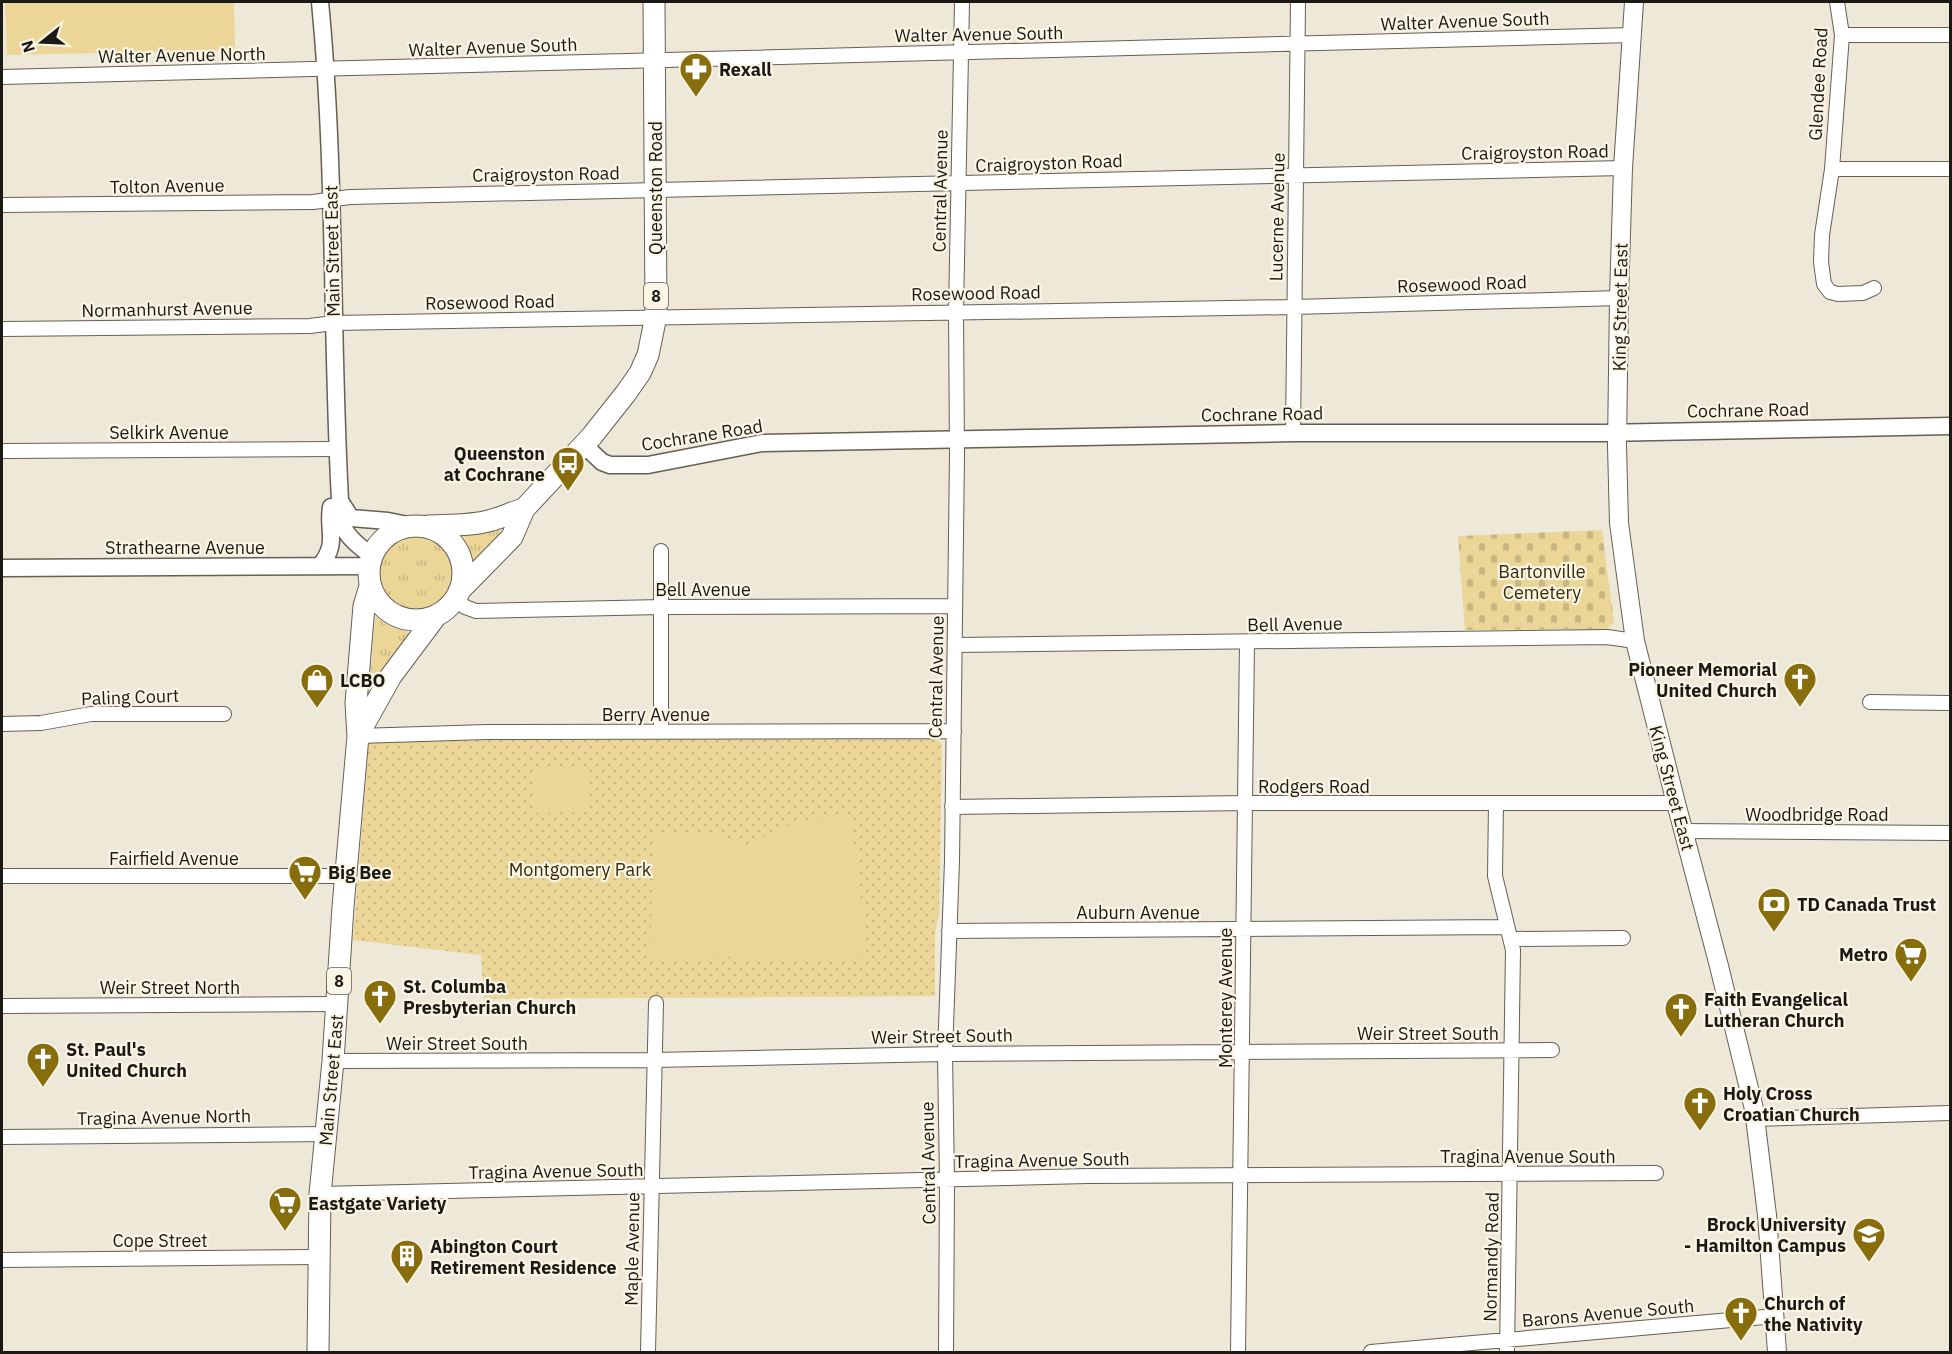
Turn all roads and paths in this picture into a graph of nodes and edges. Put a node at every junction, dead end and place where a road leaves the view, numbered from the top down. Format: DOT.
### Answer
graph roads {
  1 [pos="320,2"];
  2 [pos="654,2"];
  3 [pos="962,2"];
  4 [pos="1298,2"];
  5 [pos="1634,2"];
  6 [pos="1837,2"];
  7 [pos="1633,34"];
  8 [pos="1842,35"];
  9 [pos="1950,35"];
  10 [pos="1297,44"];
  11 [pos="961,52"];
  12 [pos="654,61"];
  13 [pos="327,70"];
  14 [pos="2,77"];
  15 [pos="1623,168"];
  16 [pos="1832,169"];
  17 [pos="1950,169"];
  18 [pos="1296,174"];
  19 [pos="958,183"];
  20 [pos="655,189"];
  21 [pos="333,200"];
  22 [pos="2,205"];
  23 [pos="1874,288"];
  24 [pos="1620,298"];
  25 [pos="1294,307"];
  26 [pos="956,312"];
  27 [pos="656,316"];
  28 [pos="333,323"];
  29 [pos="2,329"];
  30 [pos="1950,426"];
  31 [pos="1619,432"];
  32 [pos="1293,433"];
  33 [pos="957,440"];
  34 [pos="584,445"];
  35 [pos="337,449"];
  36 [pos="2,451"];
  37 [pos="340,493"];
  38 [pos="524,509"];
  39 [pos="418,526"];
  40 [pos="661,551"];
  41 [pos="320,566"];
  42 [pos="2,568"];
  43 [pos="370,569"];
  44 [pos="458,595"];
  45 [pos="955,606"];
  46 [pos="662,607"];
  47 [pos="436,616"];
  48 [pos="1635,641"];
  49 [pos="1247,643"];
  50 [pos="955,645"];
  51 [pos="1870,702"];
  52 [pos="1950,703"];
  53 [pos="224,714"];
  54 [pos="2,724"];
  55 [pos="954,730"];
  56 [pos="661,732"];
  57 [pos="358,736"];
  58 [pos="1245,803"];
  59 [pos="1676,803"];
  60 [pos="1497,804"];
  61 [pos="952,807"];
  62 [pos="1683,831"];
  63 [pos="1950,833"];
  64 [pos="2,876"];
  65 [pos="346,876"];
  66 [pos="1244,929"];
  67 [pos="949,931"];
  68 [pos="1509,933"];
  69 [pos="1623,938"];
  70 [pos="656,1003"];
  71 [pos="338,1004"];
  72 [pos="2,1006"];
  73 [pos="1513,1050"];
  74 [pos="1552,1050"];
  75 [pos="1243,1052"];
  76 [pos="945,1054"];
  77 [pos="654,1060"];
  78 [pos="333,1061"];
  79 [pos="1950,1113"];
  80 [pos="1755,1119"];
  81 [pos="326,1134"];
  82 [pos="2,1137"];
  83 [pos="1656,1173"];
  84 [pos="1510,1174"];
  85 [pos="1240,1175"];
  86 [pos="947,1180"];
  87 [pos="651,1187"];
  88 [pos="320,1194"];
  89 [pos="319,1257"];
  90 [pos="2,1260"];
  91 [pos="1776,1316"];
  92 [pos="1507,1346"];
  93 [pos="318,1353"];
  94 [pos="648,1353"];
  95 [pos="946,1353"];
  96 [pos="1238,1353"];
  97 [pos="1371,1353"];
  98 [pos="1777,1353"];
  1 -- 13 [label="street, Main Street East"];
  2 -- 12 [label="main road, Queenston Road / 8"];
  3 -- 11 [label="street, Central Avenue"];
  4 -- 10 [label="street, Lucerne Avenue"];
  5 -- 7 [label="main road, King Street East"];
  6 -- 8 [label="street, Glendee Road"];
  7 -- 10 [label="street, Walter Avenue South"];
  7 -- 15 [label="main road, King Street East"];
  8 -- 9 [label="street"];
  8 -- 16 [label="street, Glendee Road"];
  10 -- 11 [label="street, Walter Avenue South"];
  10 -- 18 [label="street, Lucerne Avenue"];
  11 -- 12 [label="street, Walter Avenue South"];
  11 -- 19 [label="street, Central Avenue"];
  12 -- 13 [label="street, Walter Avenue South"];
  12 -- 20 [label="main road, Queenston Road / 8"];
  13 -- 14 [label="street, Walter Avenue North"];
  13 -- 21 [label="street, Main Street East"];
  15 -- 18 [label="street, Craigroyston Road"];
  15 -- 24 [label="main road, King Street East"];
  16 -- 17 [label="street"];
  16 -- 23 [label="street, Glendee Road"];
  18 -- 19 [label="street, Craigroyston Road"];
  18 -- 25 [label="street, Lucerne Avenue"];
  19 -- 20 [label="street, Craigroyston Road"];
  19 -- 26 [label="street, Central Avenue"];
  20 -- 21 [label="street, Craigroyston Road"];
  20 -- 27 [label="main road, Queenston Road / 8"];
  21 -- 22 [label="street, Tolton Avenue"];
  21 -- 28 [label="street, Main Street East"];
  24 -- 25 [label="street, Rosewood Road"];
  24 -- 31 [label="main road, King Street East"];
  25 -- 26 [label="street, Rosewood Road"];
  25 -- 32 [label="street, Lucerne Avenue"];
  26 -- 27 [label="street, Rosewood Road"];
  26 -- 33 [label="street, Central Avenue"];
  27 -- 28 [label="street, Rosewood Road"];
  27 -- 34 [label="main road, Queenston Road / 8"];
  28 -- 29 [label="street, Normanhurst Avenue"];
  28 -- 35 [label="street, Main Street East"];
  30 -- 31 [label="street, Cochrane Road"];
  31 -- 32 [label="street, Cochrane Road"];
  31 -- 48 [label="main road, King Street East"];
  32 -- 33 [label="street, Cochrane Road"];
  33 -- 34 [label="street, Cochrane Road"];
  33 -- 45 [label="street, Central Avenue"];
  34 -- 38 [label="main road, Queenston Road / 8"];
  35 -- 36 [label="street, Selkirk Avenue"];
  35 -- 37 [label="street, Main Street East"];
  37 -- 39 [label="street"];
  37 -- 41 [label="street"];
  37 -- 43 [label="street, Main Street East"];
  38 -- 39 [label="main road, Queenston Road / 8"];
  38 -- 44 [label="main road, Queenston Road / 8"];
  39 -- 43 [label="main road"];
  39 -- 44 [label="main road"];
  40 -- 46 [label="street"];
  41 -- 42 [label="street, Strathearne Avenue"];
  41 -- 43 [label="street, Strathearne Avenue"];
  43 -- 47 [label="main road"];
  43 -- 57 [label="main road, Main Street East / 8"];
  44 -- 46 [label="street, Bell Avenue"];
  44 -- 47 [label="main road"];
  45 -- 46 [label="street, Bell Avenue"];
  45 -- 50 [label="street, Central Avenue"];
  46 -- 56 [label="street"];
  47 -- 57 [label="main road, Main Street East / 8"];
  48 -- 49 [label="street, Bell Avenue"];
  48 -- 59 [label="main road, King Street East"];
  49 -- 50 [label="street, Bell Avenue"];
  49 -- 58 [label="street, Monterey Avenue"];
  50 -- 55 [label="street, Central Avenue"];
  51 -- 52 [label="street"];
  53 -- 54 [label="street, Paling Court"];
  55 -- 56 [label="street, Berry Avenue"];
  55 -- 61 [label="street, Central Avenue"];
  56 -- 57 [label="street, Berry Avenue"];
  57 -- 65 [label="main road, Main Street East / 8"];
  58 -- 60 [label="street, Rodgers Road"];
  58 -- 61 [label="street, Rodgers Road"];
  58 -- 66 [label="street, Monterey Avenue"];
  59 -- 60 [label="street, Rodgers Road"];
  59 -- 62 [label="main road, King Street East"];
  60 -- 68 [label="street, Normandy Road"];
  61 -- 67 [label="street, Central Avenue"];
  62 -- 63 [label="street, Woodbridge Road"];
  62 -- 80 [label="main road, King Street East"];
  64 -- 65 [label="street, Fairfield Avenue"];
  65 -- 71 [label="main road, Main Street East / 8"];
  66 -- 67 [label="street, Auburn Avenue"];
  66 -- 68 [label="street, Auburn Avenue"];
  66 -- 75 [label="street, Monterey Avenue"];
  67 -- 76 [label="street, Central Avenue"];
  68 -- 69 [label="street, Auburn Avenue"];
  68 -- 73 [label="street, Normandy Road"];
  70 -- 77 [label="street, Maple Avenue"];
  71 -- 72 [label="street, Weir Street North"];
  71 -- 78 [label="main road, Main Street East / 8"];
  73 -- 74 [label="street, Weir Street South"];
  73 -- 75 [label="street, Weir Street South"];
  73 -- 84 [label="street, Normandy Road"];
  75 -- 76 [label="street, Weir Street South"];
  75 -- 85 [label="street, Monterey Avenue"];
  76 -- 77 [label="street, Weir Street South"];
  76 -- 86 [label="street, Central Avenue"];
  77 -- 78 [label="street, Weir Street South"];
  77 -- 87 [label="street, Maple Avenue"];
  78 -- 81 [label="main road, Main Street East / 8"];
  79 -- 80 [label="street"];
  80 -- 91 [label="main road, King Street East"];
  81 -- 82 [label="street, Tragina Avenue North"];
  81 -- 88 [label="main road, Main Street East / 8"];
  83 -- 84 [label="street, Tragina Avenue South"];
  84 -- 85 [label="street, Tragina Avenue South"];
  84 -- 92 [label="street, Normandy Road"];
  85 -- 86 [label="street, Tragina Avenue South"];
  85 -- 96 [label="street, Monterey Avenue"];
  86 -- 87 [label="street, Tragina Avenue South"];
  86 -- 95 [label="street, Central Avenue"];
  87 -- 88 [label="street, Tragina Avenue South"];
  87 -- 94 [label="street, Maple Avenue"];
  88 -- 89 [label="main road, Main Street East / 8"];
  89 -- 90 [label="street, Cope Street"];
  89 -- 93 [label="main road, Main Street East / 8"];
  91 -- 92 [label="street, Barons Avenue South"];
  91 -- 98 [label="main road, King Street East"];
  92 -- 97 [label="street, Barons Avenue South"];
}
